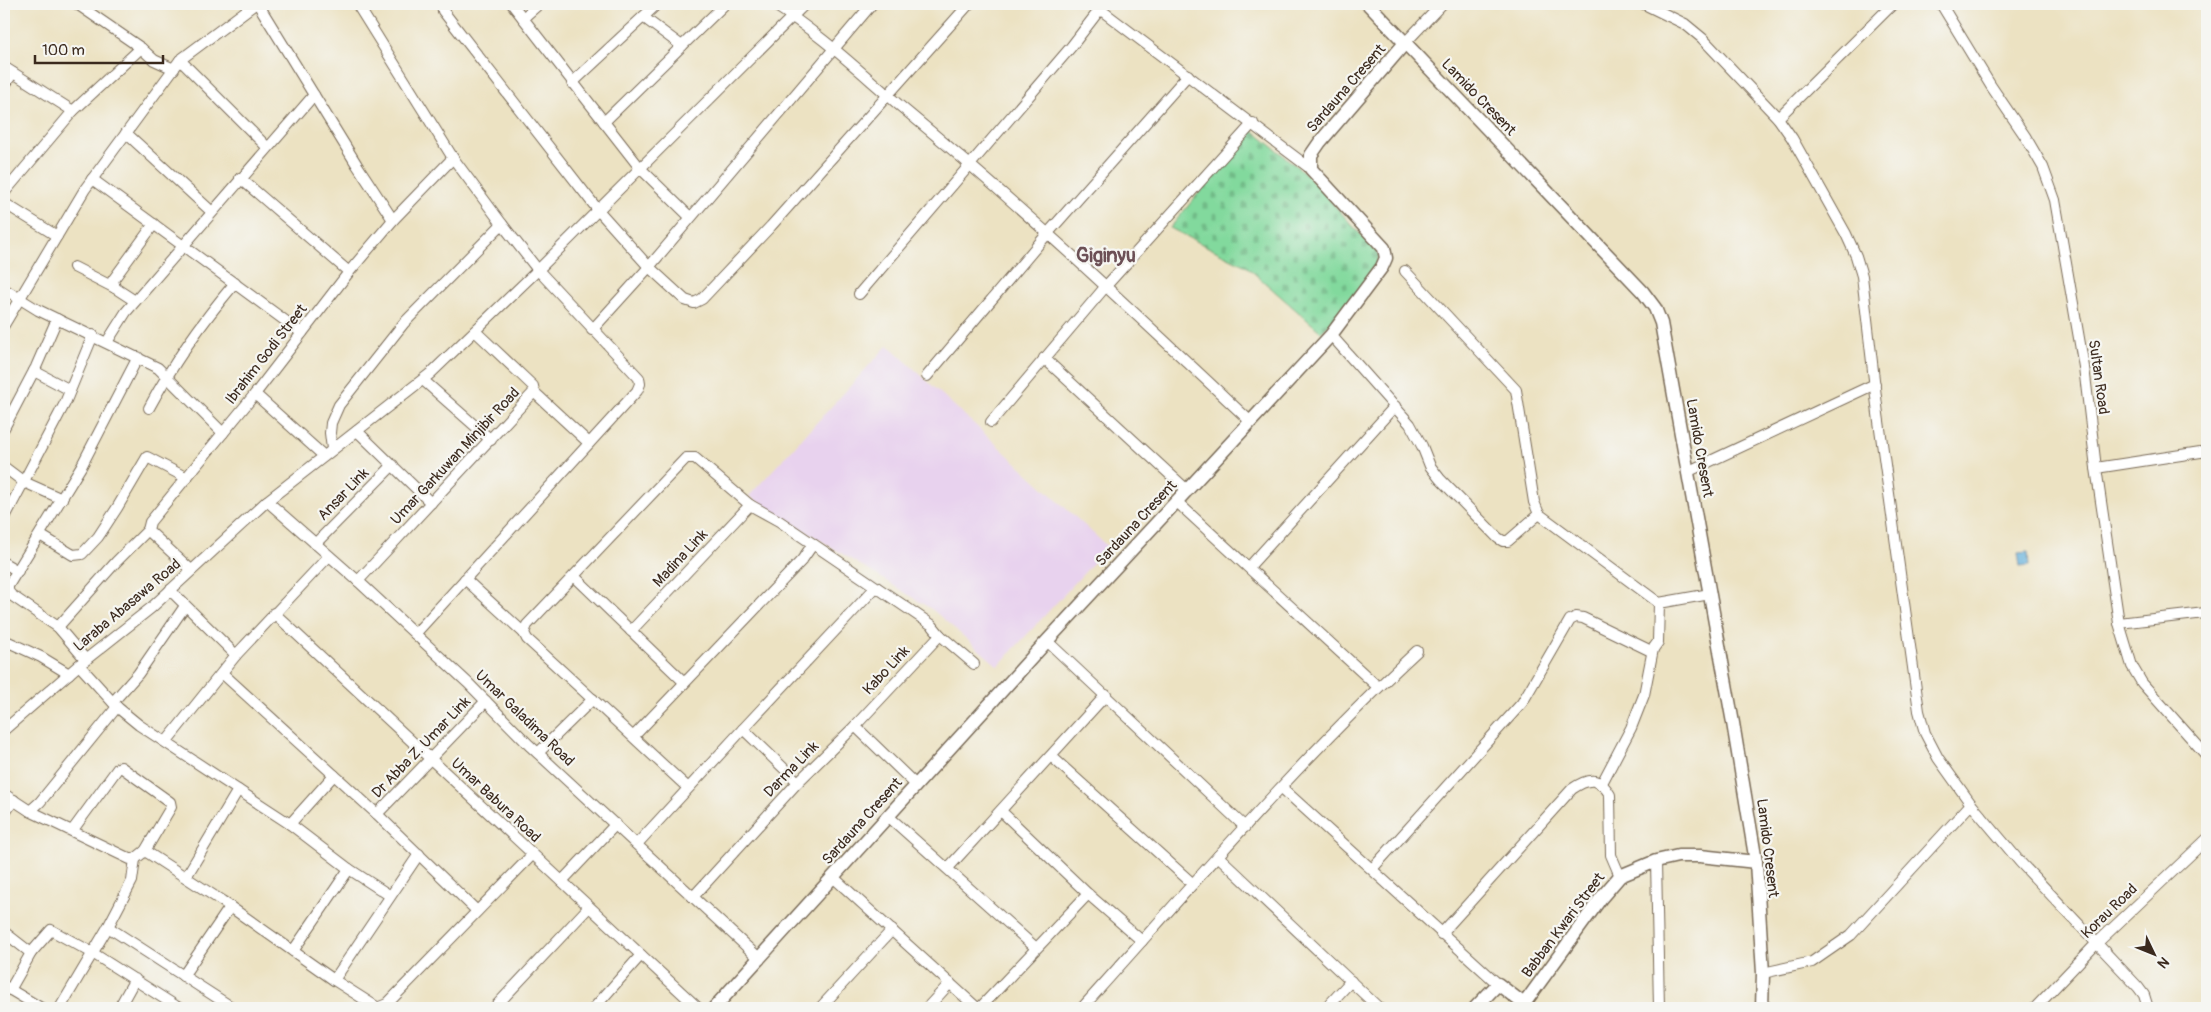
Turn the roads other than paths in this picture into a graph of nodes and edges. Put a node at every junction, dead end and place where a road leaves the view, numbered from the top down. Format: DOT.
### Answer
graph roads {
  1 [pos="77,4"];
  2 [pos="256,4"];
  3 [pos="357,4"];
  4 [pos="442,4"];
  5 [pos="512,4"];
  6 [pos="539,4"];
  7 [pos="657,4"];
  8 [pos="725,4"];
  9 [pos="772,4"];
  10 [pos="805,4"];
  11 [pos="872,4"];
  12 [pos="969,4"];
  13 [pos="1368,4"];
  14 [pos="1442,4"];
  15 [pos="1644,4"];
  16 [pos="1893,4"];
  17 [pos="1941,4"];
  18 [pos="1101,6"];
  19 [pos="792,16"];
  20 [pos="643,17"];
  21 [pos="523,18"];
  22 [pos="1405,43"];
  23 [pos="682,46"];
  24 [pos="141,48"];
  25 [pos="835,48"];
  26 [pos="180,60"];
  27 [pos="4,67"];
  28 [pos="174,69"];
  29 [pos="13,73"];
  30 [pos="1188,75"];
  31 [pos="572,83"];
  32 [pos="4,86"];
  33 [pos="314,95"];
  34 [pos="888,95"];
  35 [pos="74,111"];
  36 [pos="1778,118"];
  37 [pos="604,122"];
  38 [pos="1253,123"];
  39 [pos="126,133"];
  40 [pos="268,147"];
  41 [pos="453,158"];
  42 [pos="971,164"];
  43 [pos="640,168"];
  44 [pos="1311,169"];
  45 [pos="240,178"];
  46 [pos="92,179"];
  47 [pos="4,193"];
  48 [pos="4,203"];
  49 [pos="598,210"];
  50 [pos="212,212"];
  51 [pos="690,217"];
  52 [pos="393,220"];
  53 [pos="154,224"];
  54 [pos="502,224"];
  55 [pos="1048,233"];
  56 [pos="57,236"];
  57 [pos="184,246"];
  58 [pos="650,266"];
  59 [pos="74,267"];
  60 [pos="538,270"];
  61 [pos="1406,271"];
  62 [pos="349,272"];
  63 [pos="235,283"];
  64 [pos="1106,286"];
  65 [pos="115,288"];
  66 [pos="4,289"];
  67 [pos="859,294"];
  68 [pos="21,300"];
  69 [pos="135,301"];
  70 [pos="57,319"];
  71 [pos="4,325"];
  72 [pos="592,330"];
  73 [pos="475,331"];
  74 [pos="302,333"];
  75 [pos="93,335"];
  76 [pos="1331,335"];
  77 [pos="107,342"];
  78 [pos="138,357"];
  79 [pos="1044,358"];
  80 [pos="34,371"];
  81 [pos="167,375"];
  82 [pos="927,376"];
  83 [pos="423,380"];
  84 [pos="1875,384"];
  85 [pos="70,390"];
  86 [pos="534,392"];
  87 [pos="255,394"];
  88 [pos="1395,406"];
  89 [pos="149,408"];
  90 [pos="991,422"];
  91 [pos="1251,422"];
  92 [pos="4,428"];
  93 [pos="357,431"];
  94 [pos="223,433"];
  95 [pos="491,440"];
  96 [pos="589,443"];
  97 [pos="2207,451"];
  98 [pos="328,452"];
  99 [pos="393,465"];
  100 [pos="4,467"];
  101 [pos="2096,468"];
  102 [pos="1687,472"];
  103 [pos="186,478"];
  104 [pos="24,482"];
  105 [pos="1188,491"];
  106 [pos="62,499"];
  107 [pos="267,501"];
  108 [pos="1177,502"];
  109 [pos="431,503"];
  110 [pos="750,505"];
  111 [pos="1539,514"];
  112 [pos="4,519"];
  113 [pos="148,530"];
  114 [pos="40,535"];
  115 [pos="316,544"];
  116 [pos="814,544"];
  117 [pos="329,556"];
  118 [pos="4,563"];
  119 [pos="1249,567"];
  120 [pos="191,570"];
  121 [pos="18,571"];
  122 [pos="574,576"];
  123 [pos="465,579"];
  124 [pos="358,581"];
  125 [pos="876,587"];
  126 [pos="170,590"];
  127 [pos="1710,594"];
  128 [pos="1659,603"];
  129 [pos="186,606"];
  130 [pos="274,613"];
  131 [pos="2205,613"];
  132 [pos="2119,623"];
  133 [pos="58,627"];
  134 [pos="631,631"];
  135 [pos="524,633"];
  136 [pos="415,634"];
  137 [pos="940,635"];
  138 [pos="4,640"];
  139 [pos="1047,641"];
  140 [pos="1653,649"];
  141 [pos="1417,651"];
  142 [pos="236,654"];
  143 [pos="82,662"];
  144 [pos="974,664"];
  145 [pos="222,673"];
  146 [pos="69,674"];
  147 [pos="684,682"];
  148 [pos="1378,687"];
  149 [pos="1106,695"];
  150 [pos="593,699"];
  151 [pos="486,701"];
  152 [pos="115,704"];
  153 [pos="855,726"];
  154 [pos="4,730"];
  155 [pos="742,730"];
  156 [pos="633,737"];
  157 [pos="166,742"];
  158 [pos="538,754"];
  159 [pos="1051,756"];
  160 [pos="2207,756"];
  161 [pos="430,759"];
  162 [pos="334,775"];
  163 [pos="798,782"];
  164 [pos="1601,784"];
  165 [pos="916,785"];
  166 [pos="687,787"];
  167 [pos="1282,788"];
  168 [pos="238,790"];
  169 [pos="4,794"];
  170 [pos="14,800"];
  171 [pos="1971,804"];
  172 [pos="30,811"];
  173 [pos="1002,811"];
  174 [pos="4,814"];
  175 [pos="377,814"];
  176 [pos="888,816"];
  177 [pos="290,824"];
  178 [pos="616,824"];
  179 [pos="1245,827"];
  180 [pos="72,831"];
  181 [pos="2207,839"];
  182 [pos="637,844"];
  183 [pos="145,851"];
  184 [pos="418,854"];
  185 [pos="532,854"];
  186 [pos="1218,856"];
  187 [pos="135,859"];
  188 [pos="1656,861"];
  189 [pos="1756,862"];
  190 [pos="948,868"];
  191 [pos="349,869"];
  192 [pos="1372,869"];
  193 [pos="186,876"];
  194 [pos="1620,876"];
  195 [pos="833,877"];
  196 [pos="562,881"];
  197 [pos="1193,884"];
  198 [pos="1088,894"];
  199 [pos="389,895"];
  200 [pos="693,897"];
  201 [pos="589,906"];
  202 [pos="230,907"];
  203 [pos="477,911"];
  204 [pos="108,927"];
  205 [pos="892,930"];
  206 [pos="4,932"];
  207 [pos="1441,934"];
  208 [pos="1142,941"];
  209 [pos="2098,943"];
  210 [pos="1036,948"];
  211 [pos="293,951"];
  212 [pos="92,952"];
  213 [pos="32,953"];
  214 [pos="641,955"];
  215 [pos="760,959"];
  216 [pos="1763,973"];
  217 [pos="183,976"];
  218 [pos="135,979"];
  219 [pos="334,980"];
  220 [pos="1351,981"];
  221 [pos="950,983"];
  222 [pos="1498,984"];
  223 [pos="7,988"];
  224 [pos="1523,1006"];
  225 [pos="41,1008"];
  226 [pos="60,1008"];
  227 [pos="119,1008"];
  228 [pos="179,1008"];
  229 [pos="233,1008"];
  230 [pos="378,1008"];
  231 [pos="494,1008"];
  232 [pos="594,1008"];
  233 [pos="698,1008"];
  234 [pos="714,1008"];
  235 [pos="820,1008"];
  236 [pos="927,1008"];
  237 [pos="979,1008"];
  238 [pos="1082,1008"];
  239 [pos="1326,1008"];
  240 [pos="1380,1008"];
  241 [pos="1476,1008"];
  242 [pos="1659,1008"];
  243 [pos="1762,1008"];
  244 [pos="2035,1008"];
  245 [pos="2148,1008"];
  1 -- 24 [label="street"];
  2 -- 26 [label="street"];
  2 -- 33 [label="street"];
  3 -- 41 [label="street"];
  4 -- 49 [label="street"];
  5 -- 21 [label="street"];
  6 -- 21 [label="street"];
  7 -- 20 [label="street"];
  8 -- 23 [label="street"];
  9 -- 19 [label="street"];
  10 -- 19 [label="street, Laraba Abasawa Road"];
  11 -- 25 [label="street"];
  12 -- 34 [label="street"];
  13 -- 22 [label="street, Lamido Cresent"];
  14 -- 22 [label="street"];
  15 -- 36 [label="street"];
  16 -- 36 [label="street"];
  17 -- 101 [label="street, Sultan Road"];
  18 -- 30 [label="street"];
  18 -- 42 [label="street"];
  19 -- 25 [label="street"];
  19 -- 43 [label="street, Laraba Abasawa Road"];
  20 -- 23 [label="street"];
  20 -- 31 [label="street"];
  21 -- 31 [label="street"];
  22 -- 44 [label="street, Sardauna Cresent"];
  22 -- 102 [label="street, Lamido Cresent"];
  23 -- 37 [label="street"];
  24 -- 28 [label="street"];
  24 -- 35 [label="street"];
  25 -- 34 [label="street"];
  25 -- 51 [label="street"];
  26 -- 28 [label="street"];
  26 -- 40 [label="street"];
  27 -- 29 [label="street"];
  28 -- 39 [label="street"];
  29 -- 32 [label="street"];
  29 -- 35 [label="street"];
  30 -- 38 [label="street"];
  30 -- 55 [label="street"];
  31 -- 37 [label="street"];
  33 -- 40 [label="street"];
  33 -- 52 [label="street"];
  34 -- 42 [label="street"];
  34 -- 58 [label="street"];
  35 -- 47 [label="street"];
  36 -- 84 [label="street"];
  37 -- 43 [label="street"];
  38 -- 44 [label="street"];
  38 -- 64 [label="street"];
  39 -- 46 [label="street"];
  39 -- 50 [label="street"];
  40 -- 45 [label="street"];
  41 -- 52 [label="street, Ibrahim Godi Street"];
  41 -- 54 [label="street"];
  42 -- 55 [label="street"];
  42 -- 67 [label="street"];
  43 -- 49 [label="street, Laraba Abasawa Road"];
  43 -- 51 [label="street"];
  44 -- 76 [label="street, Sardauna Cresent"];
  45 -- 50 [label="street"];
  45 -- 62 [label="street"];
  46 -- 53 [label="street"];
  46 -- 56 [label="street"];
  48 -- 56 [label="street"];
  49 -- 58 [label="street"];
  49 -- 60 [label="street, Laraba Abasawa Road"];
  50 -- 57 [label="street"];
  51 -- 58 [label="street"];
  52 -- 62 [label="street, Ibrahim Godi Street"];
  53 -- 57 [label="street"];
  53 -- 65 [label="street"];
  54 -- 60 [label="street"];
  54 -- 98 [label="street"];
  55 -- 64 [label="street"];
  55 -- 82 [label="street"];
  56 -- 68 [label="street"];
  57 -- 63 [label="street"];
  57 -- 69 [label="street"];
  58 -- 72 [label="street"];
  59 -- 65 [label="street"];
  60 -- 72 [label="street"];
  60 -- 73 [label="street, Laraba Abasawa Road"];
  61 -- 111 [label="street"];
  62 -- 74 [label="street, Ibrahim Godi Street"];
  63 -- 74 [label="street"];
  63 -- 81 [label="street"];
  64 -- 79 [label="street"];
  64 -- 91 [label="street"];
  65 -- 69 [label="street"];
  66 -- 68 [label="street"];
  68 -- 70 [label="street"];
  68 -- 71 [label="street"];
  69 -- 77 [label="street"];
  70 -- 75 [label="street"];
  70 -- 80 [label="street"];
  72 -- 96 [label="street"];
  73 -- 83 [label="street, Laraba Abasawa Road"];
  73 -- 86 [label="street, Umar Garkuwan Minjibir Road"];
  74 -- 87 [label="street, Ibrahim Godi Street"];
  75 -- 77 [label="street"];
  75 -- 85 [label="street"];
  76 -- 88 [label="street"];
  76 -- 91 [label="street, Sardauna Cresent"];
  77 -- 78 [label="street"];
  78 -- 81 [label="street"];
  78 -- 106 [label="street"];
  79 -- 90 [label="street"];
  79 -- 105 [label="street"];
  80 -- 85 [label="street"];
  80 -- 92 [label="street"];
  81 -- 89 [label="street"];
  81 -- 94 [label="street"];
  83 -- 93 [label="street, Laraba Abasawa Road"];
  83 -- 95 [label="street"];
  84 -- 102 [label="street"];
  84 -- 171 [label="street"];
  85 -- 104 [label="street"];
  86 -- 95 [label="street, Umar Garkuwan Minjibir Road"];
  86 -- 96 [label="street"];
  87 -- 94 [label="street, Ibrahim Godi Street"];
  87 -- 98 [label="street"];
  88 -- 111 [label="street"];
  88 -- 119 [label="street"];
  91 -- 105 [label="street, Sardauna Cresent"];
  93 -- 98 [label="street, Laraba Abasawa Road"];
  93 -- 99 [label="street"];
  94 -- 103 [label="street, Ibrahim Godi Street"];
  95 -- 109 [label="street, Umar Garkuwan Minjibir Road"];
  96 -- 123 [label="street"];
  97 -- 101 [label="street"];
  98 -- 107 [label="street, Laraba Abasawa Road"];
  99 -- 109 [label="street"];
  99 -- 115 [label="street, Ansar Link"];
  100 -- 104 [label="street"];
  101 -- 132 [label="street, Sultan Road"];
  102 -- 127 [label="street, Lamido Cresent"];
  103 -- 113 [label="street, Ibrahim Godi Street"];
  103 -- 114 [label="street"];
  104 -- 106 [label="street"];
  104 -- 112 [label="street"];
  105 -- 108 [label="street, Sardauna Cresent"];
  106 -- 114 [label="street"];
  107 -- 115 [label="street, Umar Galadima Road"];
  107 -- 120 [label="street, Laraba Abasawa Road"];
  108 -- 119 [label="street"];
  108 -- 139 [label="street, Sardauna Cresent"];
  109 -- 124 [label="street, Umar Garkuwan Minjibir Road"];
  110 -- 116 [label="street"];
  110 -- 122 [label="street"];
  110 -- 134 [label="street, Madina Link"];
  111 -- 128 [label="street"];
  113 -- 120 [label="street"];
  113 -- 133 [label="street, Ibrahim Godi Street"];
  114 -- 121 [label="street"];
  115 -- 117 [label="street, Umar Galadima Road"];
  116 -- 125 [label="street"];
  116 -- 147 [label="street"];
  117 -- 124 [label="street, Umar Galadima Road"];
  117 -- 130 [label="street"];
  118 -- 121 [label="street"];
  119 -- 148 [label="street"];
  120 -- 126 [label="street, Laraba Abasawa Road"];
  121 -- 133 [label="street"];
  122 -- 134 [label="street"];
  122 -- 135 [label="street"];
  123 -- 135 [label="street"];
  123 -- 136 [label="street"];
  124 -- 136 [label="street, Umar Galadima Road"];
  125 -- 137 [label="street"];
  125 -- 155 [label="street"];
  126 -- 129 [label="street"];
  126 -- 143 [label="street, Laraba Abasawa Road"];
  127 -- 128 [label="street"];
  127 -- 189 [label="street, Lamido Cresent"];
  128 -- 140 [label="street"];
  129 -- 142 [label="street"];
  129 -- 152 [label="street"];
  130 -- 142 [label="street"];
  130 -- 161 [label="street, Umar Babura Road"];
  131 -- 132 [label="street"];
  132 -- 160 [label="street, Sultan Road"];
  133 -- 143 [label="street"];
  134 -- 147 [label="street"];
  135 -- 150 [label="street"];
  136 -- 151 [label="street, Umar Galadima Road"];
  137 -- 144 [label="street"];
  137 -- 153 [label="street, Kabo Link"];
  138 -- 146 [label="street"];
  139 -- 149 [label="street"];
  139 -- 165 [label="street, Sardauna Cresent"];
  140 -- 164 [label="street"];
  140 -- 192 [label="street"];
  141 -- 148 [label="street"];
  142 -- 145 [label="street"];
  143 -- 146 [label="street, Laraba Abasawa Road"];
  143 -- 152 [label="street"];
  145 -- 157 [label="street"];
  145 -- 162 [label="street"];
  146 -- 154 [label="street, Laraba Abasawa Road"];
  147 -- 156 [label="street"];
  148 -- 167 [label="street"];
  149 -- 159 [label="street"];
  149 -- 179 [label="street"];
  150 -- 156 [label="street"];
  150 -- 158 [label="street"];
  151 -- 158 [label="street, Umar Galadima Road"];
  151 -- 161 [label="street, Dr Abba Z. Umar Link"];
  152 -- 157 [label="street"];
  152 -- 172 [label="street"];
  153 -- 163 [label="street, Darma Link"];
  153 -- 165 [label="street"];
  155 -- 163 [label="street"];
  155 -- 166 [label="street"];
  156 -- 166 [label="street"];
  157 -- 168 [label="street"];
  158 -- 178 [label="street, Umar Galadima Road"];
  159 -- 173 [label="street"];
  159 -- 197 [label="street"];
  161 -- 175 [label="street, Dr Abba Z. Umar Link"];
  161 -- 185 [label="street, Umar Babura Road"];
  162 -- 175 [label="street"];
  162 -- 177 [label="street"];
  163 -- 200 [label="street, Darma Link"];
  164 -- 194 [label="street"];
  164 -- 207 [label="street"];
  165 -- 176 [label="street, Sardauna Cresent"];
  166 -- 182 [label="street"];
  167 -- 179 [label="street"];
  167 -- 192 [label="street"];
  168 -- 177 [label="street"];
  168 -- 193 [label="street"];
  169 -- 170 [label="street"];
  170 -- 172 [label="street"];
  170 -- 174 [label="street"];
  171 -- 209 [label="street"];
  171 -- 216 [label="street"];
  172 -- 180 [label="street"];
  173 -- 190 [label="street"];
  173 -- 198 [label="street"];
  175 -- 184 [label="street"];
  176 -- 190 [label="street"];
  176 -- 195 [label="street, Sardauna Cresent"];
  177 -- 191 [label="street"];
  178 -- 182 [label="street, Umar Galadima Road"];
  178 -- 196 [label="street"];
  179 -- 186 [label="street"];
  180 -- 183 [label="street"];
  180 -- 187 [label="street"];
  181 -- 209 [label="street, Korau Road"];
  182 -- 200 [label="street, Umar Galadima Road"];
  183 -- 187 [label="street"];
  183 -- 193 [label="street"];
  184 -- 199 [label="street"];
  184 -- 203 [label="street"];
  185 -- 196 [label="street, Umar Babura Road"];
  185 -- 203 [label="street"];
  186 -- 197 [label="street"];
  186 -- 220 [label="street"];
  187 -- 204 [label="street"];
  188 -- 189 [label="street, Babban Kwari Street"];
  188 -- 194 [label="street, Babban Kwari Street"];
  188 -- 242 [label="street"];
  189 -- 216 [label="street, Lamido Cresent"];
  190 -- 210 [label="street"];
  191 -- 199 [label="street"];
  191 -- 211 [label="street"];
  192 -- 207 [label="street"];
  193 -- 202 [label="street"];
  194 -- 224 [label="street, Babban Kwari Street"];
  195 -- 205 [label="street"];
  195 -- 215 [label="street, Sardauna Cresent"];
  196 -- 201 [label="street, Umar Babura Road"];
  197 -- 208 [label="street"];
  198 -- 208 [label="street"];
  198 -- 210 [label="street"];
  199 -- 219 [label="street"];
  200 -- 215 [label="street, Umar Galadima Road"];
  201 -- 214 [label="street, Umar Babura Road"];
  201 -- 231 [label="street"];
  202 -- 211 [label="street"];
  202 -- 217 [label="street"];
  203 -- 230 [label="street"];
  204 -- 212 [label="street"];
  204 -- 217 [label="street"];
  205 -- 221 [label="street"];
  205 -- 235 [label="street"];
  206 -- 213 [label="street"];
  207 -- 222 [label="street"];
  208 -- 238 [label="street"];
  209 -- 244 [label="street, Korau Road"];
  209 -- 245 [label="street"];
  210 -- 237 [label="street"];
  211 -- 219 [label="street"];
  212 -- 213 [label="street"];
  212 -- 218 [label="street"];
  212 -- 226 [label="street"];
  213 -- 223 [label="street"];
  214 -- 232 [label="street"];
  214 -- 233 [label="street, Umar Babura Road"];
  215 -- 234 [label="street, Sardauna Cresent"];
  216 -- 243 [label="street, Lamido Cresent"];
  217 -- 229 [label="street"];
  218 -- 227 [label="street"];
  218 -- 228 [label="street"];
  219 -- 230 [label="street"];
  220 -- 239 [label="street"];
  220 -- 240 [label="street"];
  221 -- 236 [label="street"];
  221 -- 237 [label="street"];
  222 -- 224 [label="street, Babban Kwari Street"];
  222 -- 241 [label="street"];
  223 -- 225 [label="street"];
}
